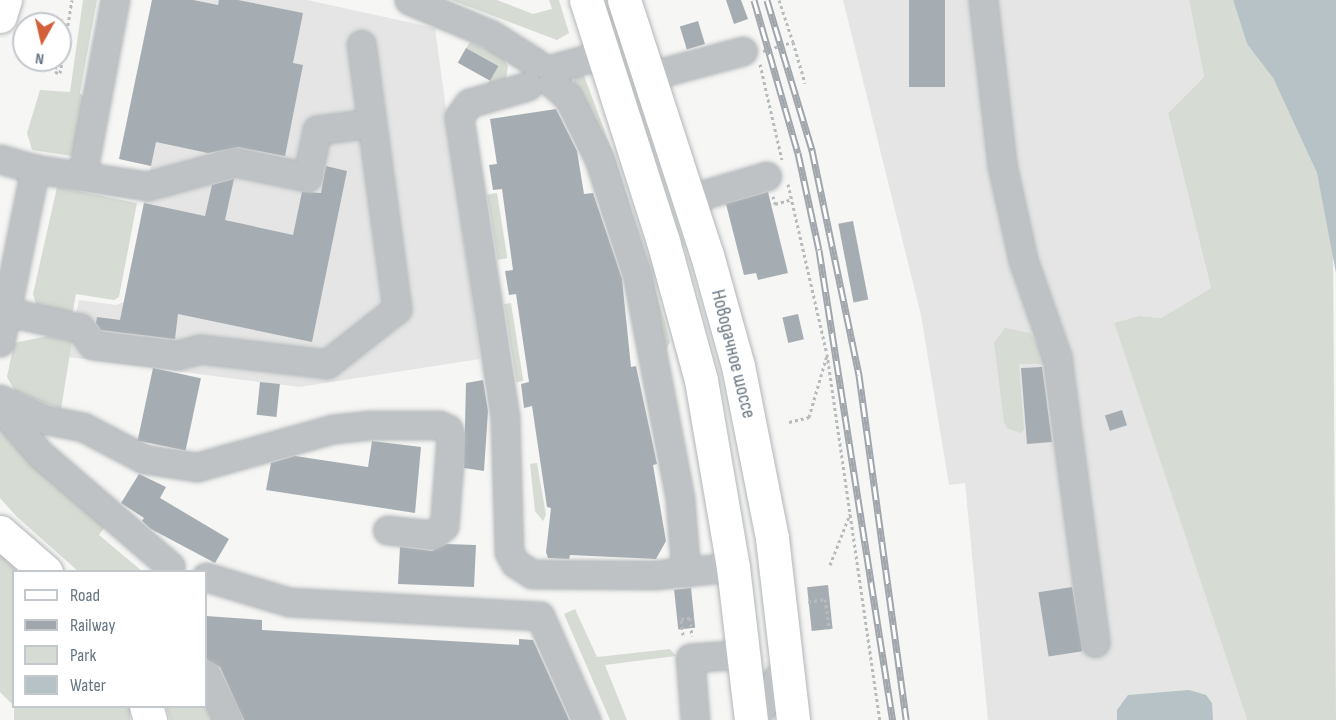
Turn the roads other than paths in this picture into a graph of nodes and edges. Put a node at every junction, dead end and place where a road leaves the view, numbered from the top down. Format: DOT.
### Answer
graph roads {
  1 [pos="3,0"];
  2 [pos="115,0"];
  3 [pos="409,0"];
  4 [pos="586,0"];
  5 [pos="624,0"];
  6 [pos="983,0"];
  7 [pos="0,11"];
  8 [pos="0,16"];
  9 [pos="361,44"];
  10 [pos="743,51"];
  11 [pos="605,54"];
  12 [pos="542,75"];
  13 [pos="649,76"];
  14 [pos="372,123"];
  15 [pos="0,159"];
  16 [pos="35,169"];
  17 [pos="779,173"];
  18 [pos="82,176"];
  19 [pos="689,200"];
  20 [pos="8,312"];
  21 [pos="0,342"];
  22 [pos="0,399"];
  23 [pos="0,407"];
  24 [pos="387,530"];
  25 [pos="0,532"];
  26 [pos="734,567"];
  27 [pos="44,570"];
  28 [pos="176,570"];
  29 [pos="686,573"];
  30 [pos="207,577"];
  31 [pos="1095,642"];
  32 [pos="744,654"];
  33 [pos="787,662"];
  34 [pos="207,676"];
  35 [pos="228,720"];
  36 [pos="586,720"];
  37 [pos="695,720"];
  38 [pos="752,720"];
  39 [pos="794,720"];
  1 -- 7 [label="main road"];
  1 -- 8 [label="main road"];
  2 -- 18 [label="lane"];
  3 -- 12 [label="lane"];
  4 -- 11 [label="main road, Новодачное шоссе"];
  5 -- 13 [label="main road, Новодачное шоссе"];
  6 -- 31 [label="lane"];
  9 -- 14 [label="lane"];
  10 -- 13 [label="lane"];
  11 -- 12 [label="lane"];
  11 -- 26 [label="main road, Новодачное шоссе"];
  12 -- 29 [label="lane"];
  12 -- 29 [label="lane"];
  13 -- 19 [label="main road, Новодачное шоссе"];
  14 -- 18 [label="lane"];
  14 -- 20 [label="lane"];
  15 -- 16 [label="lane"];
  16 -- 18 [label="lane"];
  16 -- 20 [label="lane"];
  17 -- 19 [label="lane"];
  19 -- 33 [label="main road, Новодачное шоссе"];
  20 -- 21 [label="lane"];
  22 -- 24 [label="lane"];
  23 -- 28 [label="lane"];
  25 -- 27 [label="main road"];
  26 -- 29 [label="lane"];
  26 -- 32 [label="main road, Новодачное шоссе"];
  30 -- 36 [label="lane"];
  32 -- 37 [label="lane"];
  32 -- 38 [label="main road, Новодачное шоссе"];
  33 -- 38 [label="lane"];
  33 -- 39 [label="main road, Новодачное шоссе"];
  34 -- 35 [label="lane"];
}
